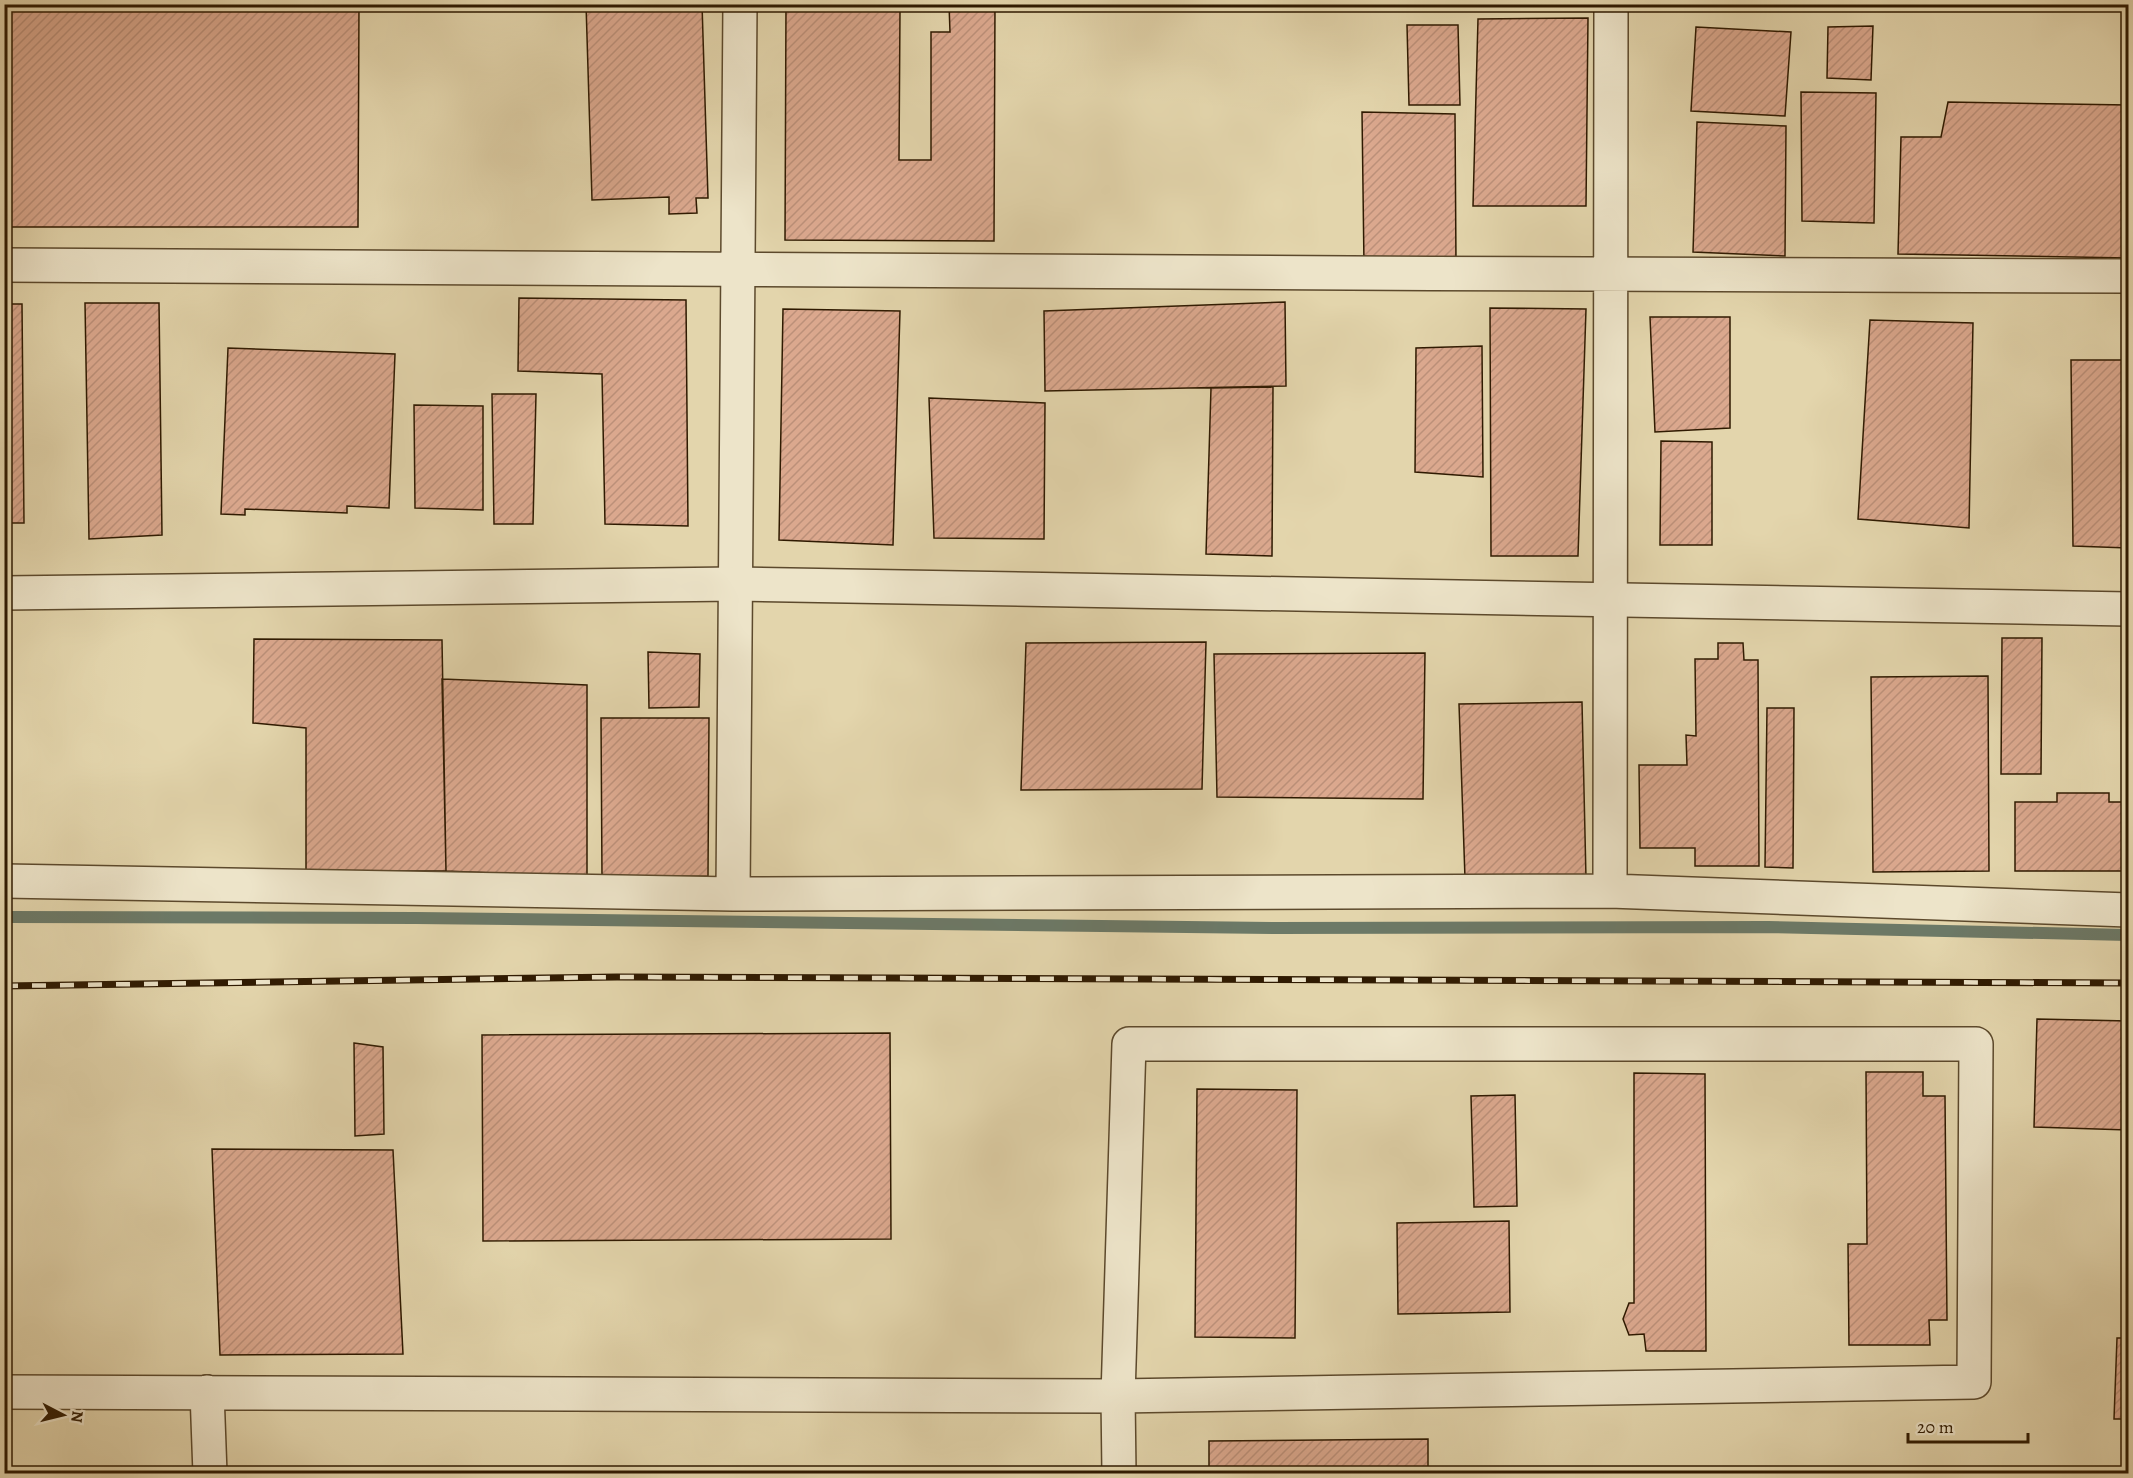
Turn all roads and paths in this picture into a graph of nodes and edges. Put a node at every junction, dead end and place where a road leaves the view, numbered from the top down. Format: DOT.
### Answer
graph roads {
  1 [pos="740,4"];
  2 [pos="1611,4"];
  3 [pos="4,265"];
  4 [pos="739,268"];
  5 [pos="1612,276"];
  6 [pos="2128,276"];
  7 [pos="735,584"];
  8 [pos="4,593"];
  9 [pos="1611,600"];
  10 [pos="2128,609"];
  11 [pos="4,881"];
  12 [pos="1610,891"];
  13 [pos="733,894"];
  14 [pos="2128,910"];
  15 [pos="4,1392"];
  16 [pos="207,1392"];
  17 [pos="1118,1396"];
  18 [pos="210,1473"];
  19 [pos="1119,1473"];
  1 -- 4 [label="street"];
  2 -- 5 [label="street"];
  3 -- 4 [label="street"];
  4 -- 5 [label="street"];
  4 -- 7 [label="street"];
  5 -- 6 [label="street"];
  5 -- 9 [label="street"];
  7 -- 8 [label="street"];
  7 -- 9 [label="street"];
  7 -- 13 [label="street"];
  9 -- 10 [label="street"];
  9 -- 12 [label="street"];
  11 -- 13 [label="street"];
  12 -- 13 [label="street"];
  12 -- 14 [label="street"];
  15 -- 16 [label="street"];
  16 -- 17 [label="street"];
  16 -- 18 [label="street"];
  17 -- 17 [label="street"];
  17 -- 19 [label="street"];
}
